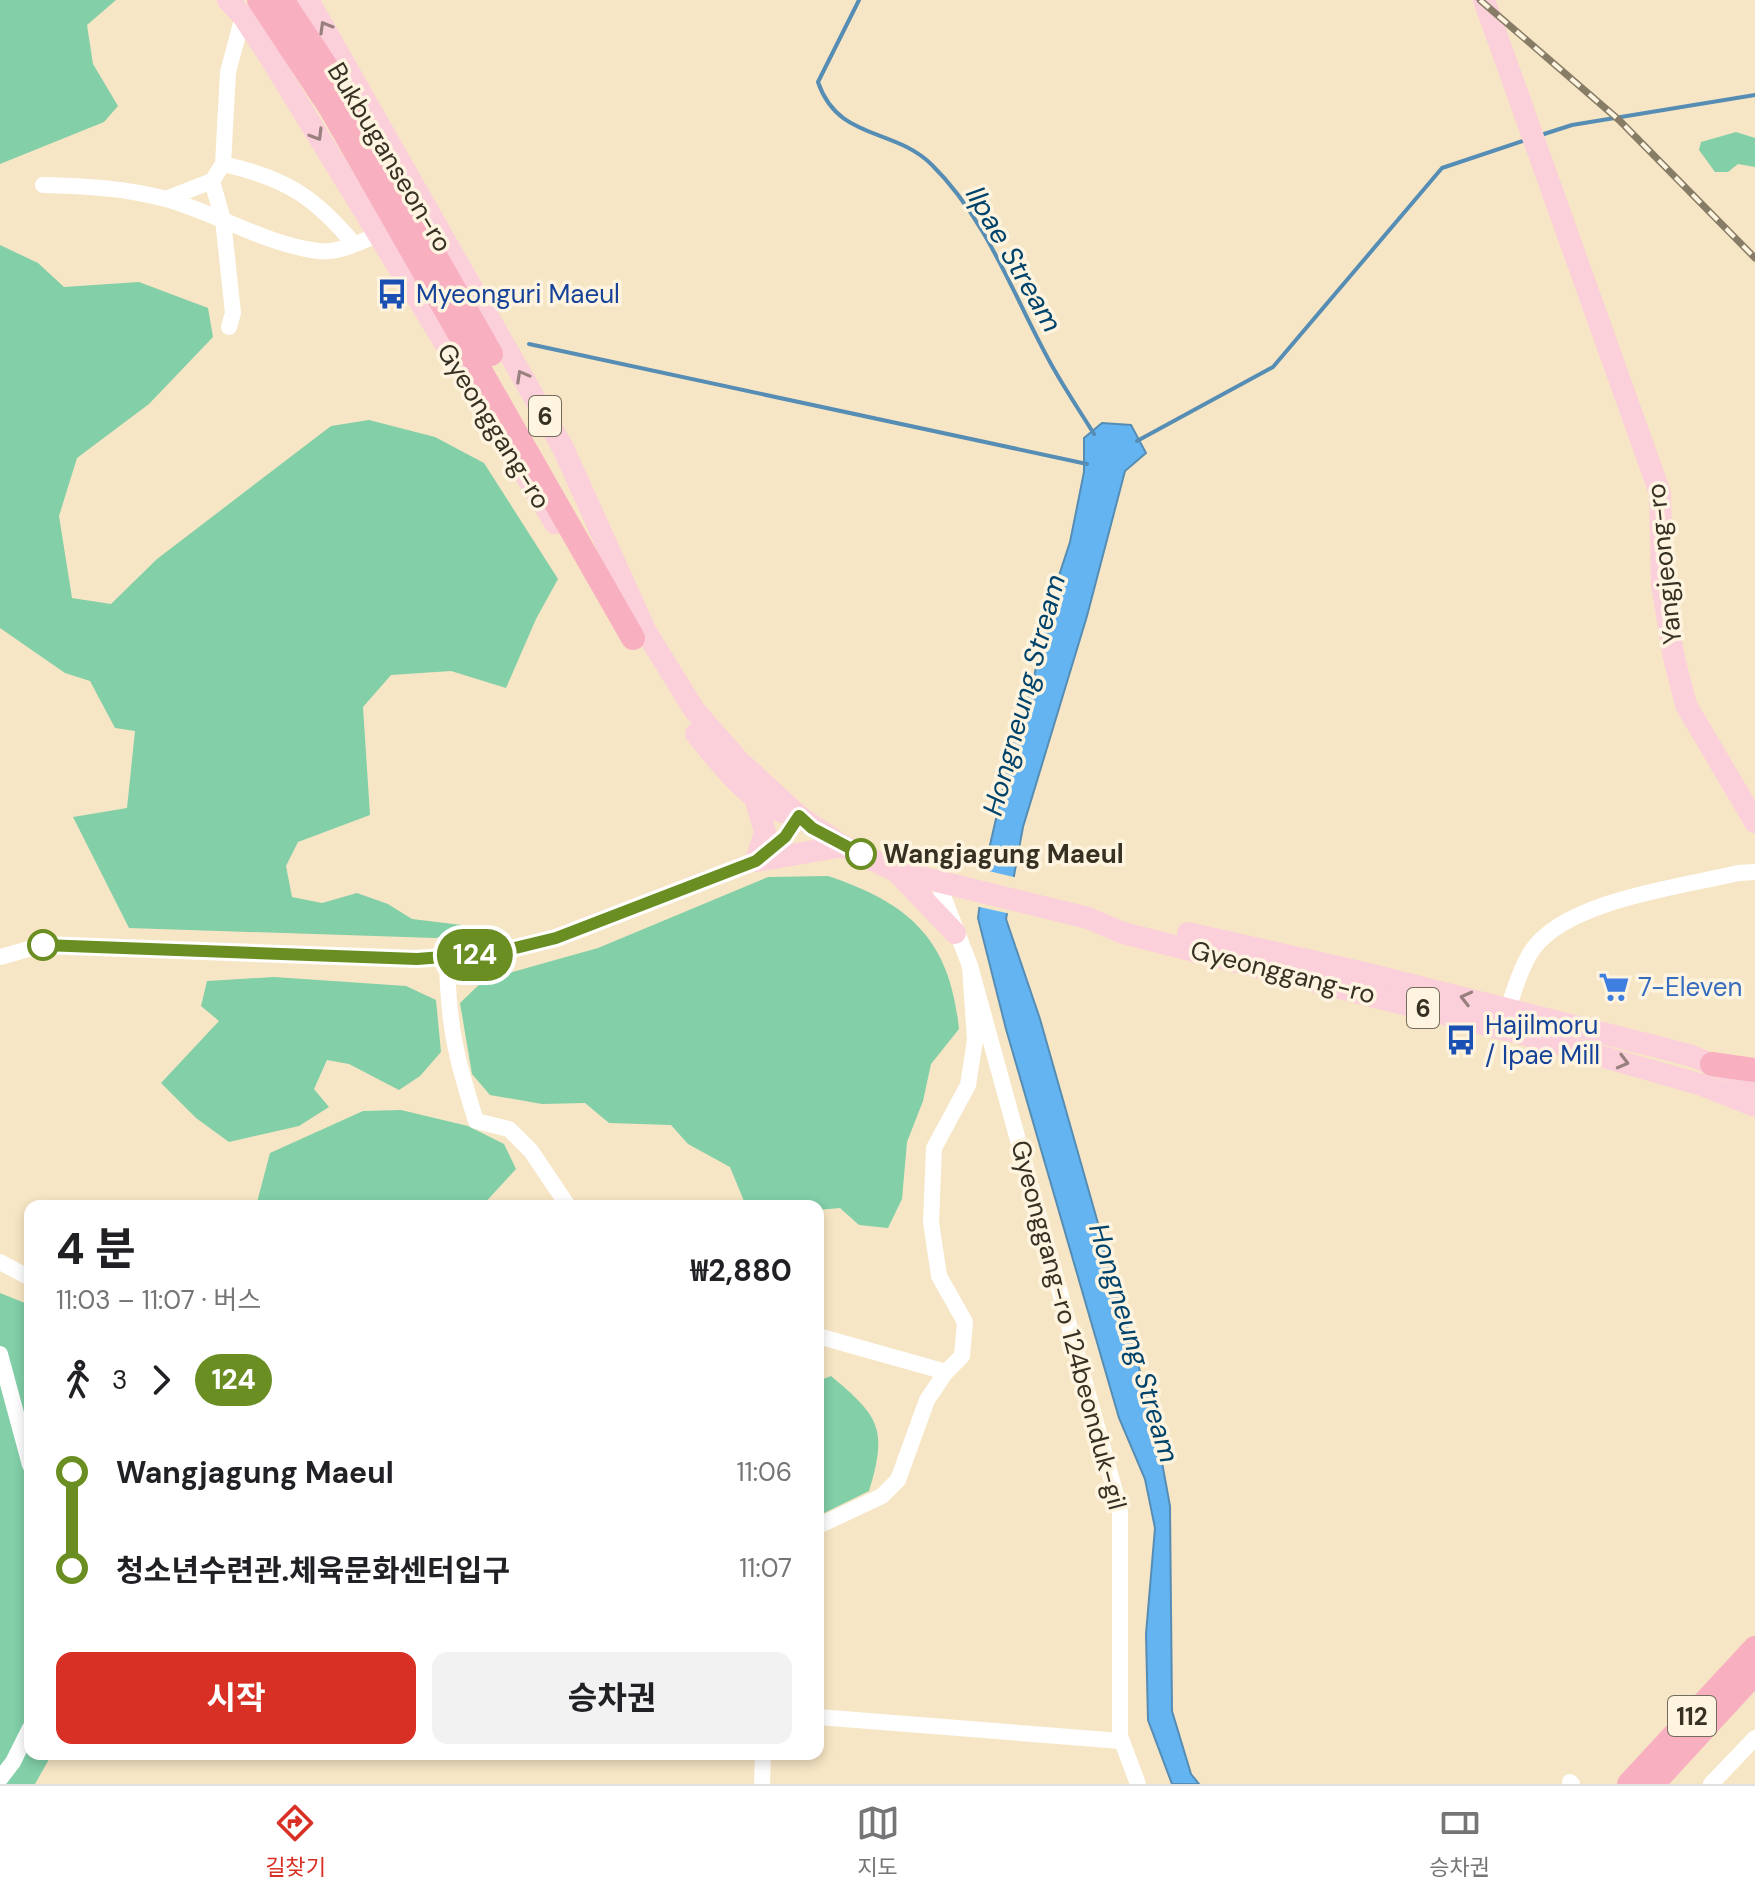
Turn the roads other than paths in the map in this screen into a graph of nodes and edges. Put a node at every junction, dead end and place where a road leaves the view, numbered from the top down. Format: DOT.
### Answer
graph roads {
  1 [pos="1484,0"];
  2 [pos="266,4"];
  3 [pos="223,164"];
  4 [pos="212,181"];
  5 [pos="43,185"];
  6 [pos="166,199"];
  7 [pos="223,220"];
  8 [pos="377,235"];
  9 [pos="354,244"];
  10 [pos="229,327"];
  11 [pos="640,635"];
  12 [pos="755,798"];
  13 [pos="799,816"];
  14 [pos="1755,822"];
  15 [pos="843,846"];
  16 [pos="756,861"];
  17 [pos="896,871"];
  18 [pos="1755,872"];
  19 [pos="938,883"];
  20 [pos="955,933"];
  21 [pos="0,957"];
  22 [pos="447,958"];
  23 [pos="970,966"];
  24 [pos="1506,1019"];
  25 [pos="1712,1064"];
  26 [pos="1755,1070"];
  27 [pos="1755,1083"];
  28 [pos="1755,1106"];
  29 [pos="564,1200"];
  30 [pos="0,1262"];
  31 [pos="24,1275"];
  32 [pos="824,1338"];
  33 [pos="0,1354"];
  34 [pos="946,1372"];
  35 [pos="24,1443"];
  36 [pos="824,1523"];
  37 [pos="1755,1648"];
  38 [pos="1755,1673"];
  39 [pos="824,1717"];
  40 [pos="1755,1738"];
  41 [pos="24,1740"];
  42 [pos="1121,1741"];
  43 [pos="763,1760"];
  44 [pos="0,1779"];
  45 [pos="762,1784"];
  46 [pos="1138,1784"];
  47 [pos="1629,1784"];
  48 [pos="1653,1784"];
  49 [pos="1711,1784"];
  1 -- 14 [label="main road, Yangjeong-ro"];
  2 -- 3 [label="street"];
  2 -- 8 [label="main road, Gyeonggang-ro / 6, one-way"];
  2 -- 11 [label="highway, Bukbuganseon-ro"];
  11 -- 2 [label="main road, Gyeonggang-ro / 6, one-way"];
  3 -- 4 [label="street"];
  3 -- 9 [label="street"];
  4 -- 6 [label="street"];
  4 -- 7 [label="street"];
  5 -- 6 [label="street"];
  6 -- 7 [label="street"];
  7 -- 9 [label="street"];
  7 -- 10 [label="street"];
  8 -- 9 [label="street"];
  8 -- 11 [label="main road, Gyeonggang-ro / 6"];
  11 -- 12 [label="main road, Gyeonggang-ro / 6"];
  11 -- 13 [label="main road, Gyeonggang-ro / 6"];
  12 -- 13 [label="main road, Gyeonggang-ro / 6"];
  12 -- 16 [label="main road"];
  13 -- 15 [label="main road, Gyeonggang-ro / 6"];
  13 -- 16 [label="street"];
  15 -- 16 [label="main road"];
  15 -- 17 [label="main road, Gyeonggang-ro / 6"];
  16 -- 22 [label="street"];
  17 -- 19 [label="main road, Gyeonggang-ro / 6"];
  17 -- 20 [label="main road"];
  18 -- 24 [label="street"];
  19 -- 20 [label="street"];
  19 -- 24 [label="main road, Gyeonggang-ro / 6"];
  20 -- 23 [label="street"];
  21 -- 22 [label="street"];
  22 -- 29 [label="street"];
  23 -- 34 [label="street"];
  23 -- 42 [label="street, Gyeonggang-ro 124beonduk-gil"];
  24 -- 25 [label="main road, Gyeonggang-ro / 6"];
  24 -- 28 [label="main road, Gyeonggang-ro / 6, one-way"];
  25 -- 26 [label="highway"];
  25 -- 27 [label="main road, Gyeonggang-ro / 6"];
  30 -- 31 [label="street"];
  32 -- 34 [label="street"];
  33 -- 35 [label="street"];
  34 -- 36 [label="street"];
  37 -- 47 [label="highway, 112"];
  38 -- 48 [label="highway, 112"];
  39 -- 42 [label="street"];
  40 -- 49 [label="street"];
  41 -- 44 [label="street"];
  42 -- 46 [label="street, Gyeonggang-ro 124beonduk-gil"];
  43 -- 45 [label="street"];
}
